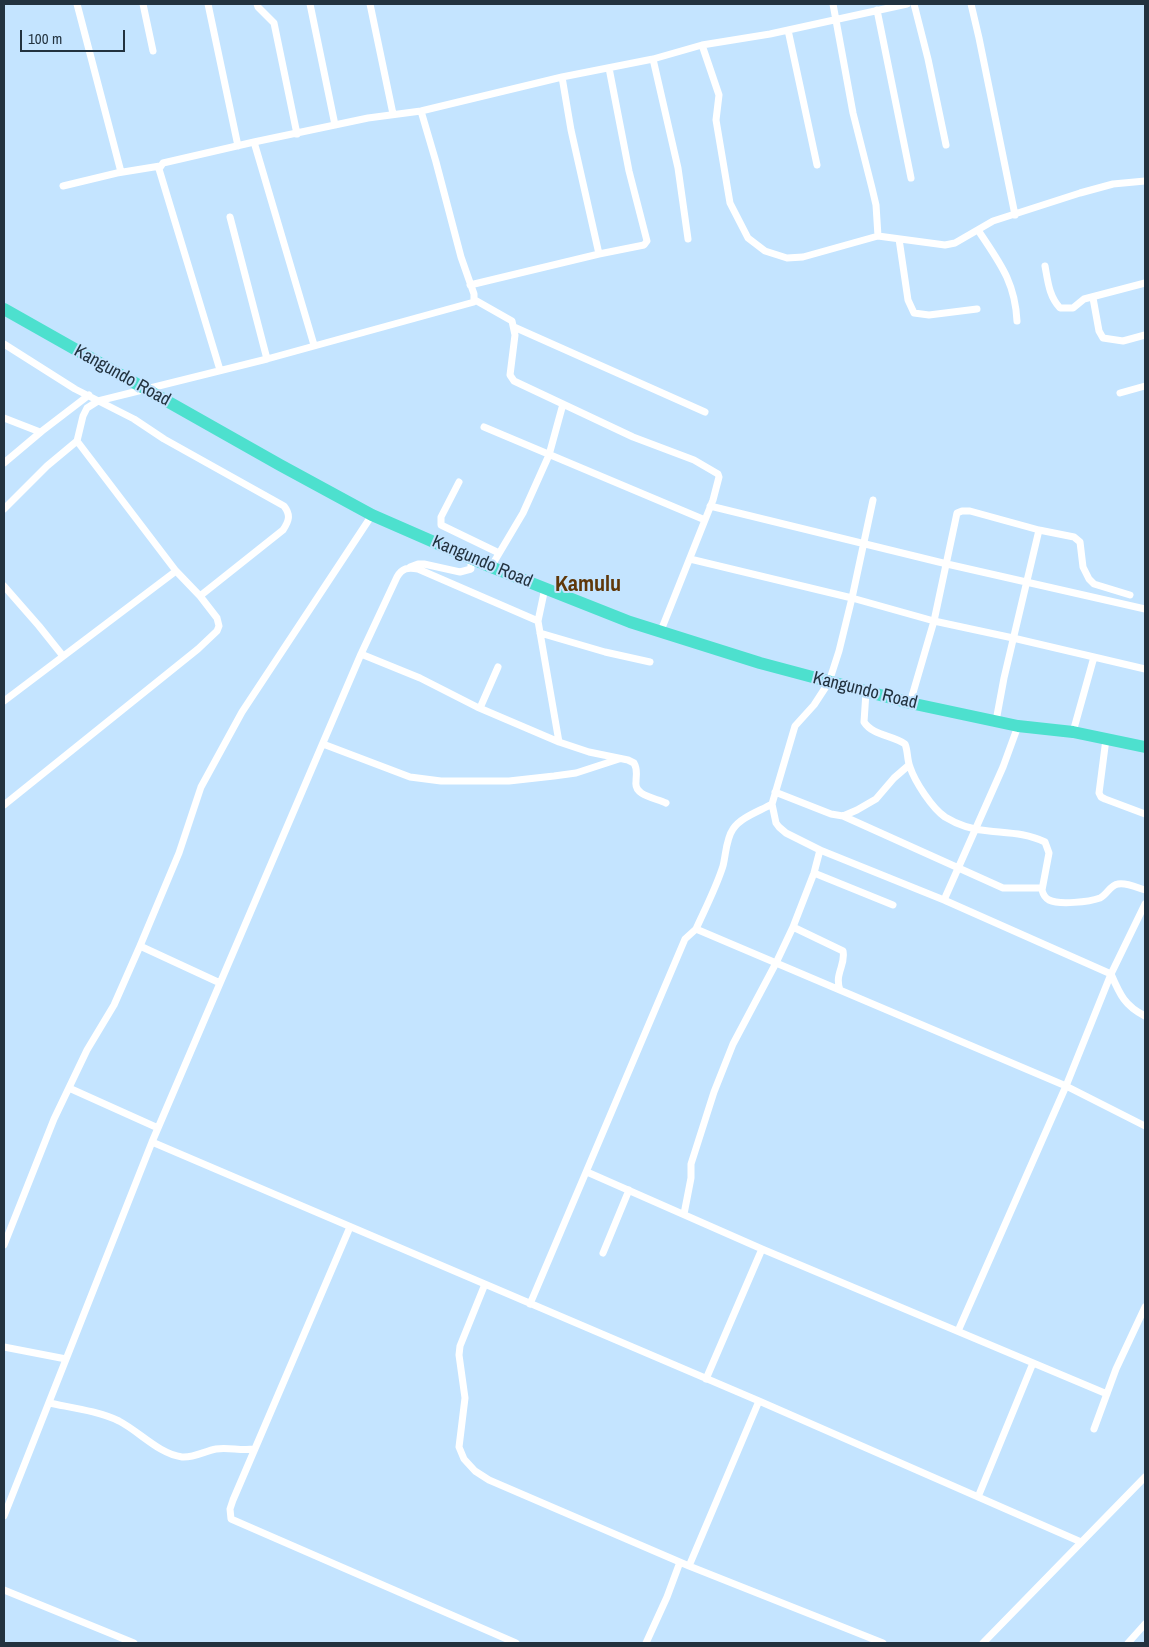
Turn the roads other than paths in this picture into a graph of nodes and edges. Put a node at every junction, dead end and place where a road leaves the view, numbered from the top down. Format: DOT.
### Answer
graph roads {
  1 [pos="77,4"];
  2 [pos="144,4"];
  3 [pos="208,4"];
  4 [pos="257,4"];
  5 [pos="310,4"];
  6 [pos="370,4"];
  7 [pos="833,4"];
  8 [pos="907,4"];
  9 [pos="914,4"];
  10 [pos="971,4"];
  11 [pos="877,10"];
  12 [pos="836,19"];
  13 [pos="788,30"];
  14 [pos="702,46"];
  15 [pos="153,51"];
  16 [pos="653,60"];
  17 [pos="609,68"];
  18 [pos="562,77"];
  19 [pos="421,111"];
  20 [pos="393,114"];
  21 [pos="335,125"];
  22 [pos="297,134"];
  23 [pos="254,142"];
  24 [pos="946,145"];
  25 [pos="238,146"];
  26 [pos="817,165"];
  27 [pos="160,166"];
  28 [pos="121,172"];
  29 [pos="911,178"];
  30 [pos="1145,181"];
  31 [pos="63,186"];
  32 [pos="1015,215"];
  33 [pos="230,217"];
  34 [pos="978,230"];
  35 [pos="878,236"];
  36 [pos="688,239"];
  37 [pos="899,239"];
  38 [pos="599,254"];
  39 [pos="1045,266"];
  40 [pos="1145,283"];
  41 [pos="470,285"];
  42 [pos="1093,298"];
  43 [pos="474,300"];
  44 [pos="4,309"];
  45 [pos="977,309"];
  46 [pos="1017,321"];
  47 [pos="514,327"];
  48 [pos="1145,336"];
  49 [pos="4,344"];
  50 [pos="314,345"];
  51 [pos="267,359"];
  52 [pos="220,370"];
  53 [pos="1145,386"];
  54 [pos="145,389"];
  55 [pos="1120,393"];
  56 [pos="89,395"];
  57 [pos="98,401"];
  58 [pos="563,404"];
  59 [pos="705,412"];
  60 [pos="4,418"];
  61 [pos="484,427"];
  62 [pos="40,432"];
  63 [pos="77,441"];
  64 [pos="549,455"];
  65 [pos="4,463"];
  66 [pos="459,482"];
  67 [pos="873,500"];
  68 [pos="710,506"];
  69 [pos="4,509"];
  70 [pos="372,515"];
  71 [pos="705,520"];
  72 [pos="1039,530"];
  73 [pos="865,544"];
  74 [pos="499,553"];
  75 [pos="470,558"];
  76 [pos="690,559"];
  77 [pos="947,564"];
  78 [pos="491,567"];
  79 [pos="410,568"];
  80 [pos="176,571"];
  81 [pos="1028,582"];
  82 [pos="1094,584"];
  83 [pos="4,586"];
  84 [pos="545,588"];
  85 [pos="1130,595"];
  86 [pos="200,596"];
  87 [pos="1095,597"];
  88 [pos="852,598"];
  89 [pos="1145,609"];
  90 [pos="538,621"];
  91 [pos="934,621"];
  92 [pos="540,633"];
  93 [pos="660,633"];
  94 [pos="1013,638"];
  95 [pos="361,654"];
  96 [pos="63,656"];
  97 [pos="1094,657"];
  98 [pos="650,662"];
  99 [pos="498,666"];
  100 [pos="1145,669"];
  101 [pos="829,682"];
  102 [pos="866,692"];
  103 [pos="4,701"];
  104 [pos="910,703"];
  105 [pos="480,708"];
  106 [pos="996,721"];
  107 [pos="1018,726"];
  108 [pos="1074,732"];
  109 [pos="1106,739"];
  110 [pos="559,742"];
  111 [pos="323,744"];
  112 [pos="1145,748"];
  113 [pos="621,758"];
  114 [pos="909,765"];
  115 [pos="775,792"];
  116 [pos="5,802"];
  117 [pos="666,803"];
  118 [pos="772,804"];
  119 [pos="1145,814"];
  120 [pos="843,816"];
  121 [pos="975,830"];
  122 [pos="820,850"];
  123 [pos="958,868"];
  124 [pos="814,873"];
  125 [pos="1042,888"];
  126 [pos="1145,890"];
  127 [pos="944,900"];
  128 [pos="1145,904"];
  129 [pos="893,905"];
  130 [pos="793,927"];
  131 [pos="696,929"];
  132 [pos="140,946"];
  133 [pos="776,963"];
  134 [pos="1111,974"];
  135 [pos="220,983"];
  136 [pos="840,990"];
  137 [pos="1145,1016"];
  138 [pos="1066,1086"];
  139 [pos="69,1088"];
  140 [pos="1145,1126"];
  141 [pos="158,1128"];
  142 [pos="152,1142"];
  143 [pos="587,1172"];
  144 [pos="629,1190"];
  145 [pos="684,1214"];
  146 [pos="350,1227"];
  147 [pos="4,1245"];
  148 [pos="762,1249"];
  149 [pos="603,1253"];
  150 [pos="485,1284"];
  151 [pos="530,1304"];
  152 [pos="1145,1307"];
  153 [pos="958,1331"];
  154 [pos="4,1347"];
  155 [pos="66,1359"];
  156 [pos="1033,1363"];
  157 [pos="706,1379"];
  158 [pos="1107,1394"];
  159 [pos="758,1401"];
  160 [pos="49,1403"];
  161 [pos="1094,1430"];
  162 [pos="254,1449"];
  163 [pos="1145,1477"];
  164 [pos="978,1497"];
  165 [pos="4,1516"];
  166 [pos="1081,1542"];
  167 [pos="680,1562"];
  168 [pos="689,1566"];
  169 [pos="4,1590"];
  170 [pos="1145,1624"];
  171 [pos="134,1643"];
  172 [pos="516,1643"];
  173 [pos="646,1643"];
  174 [pos="883,1643"];
  175 [pos="983,1643"];
  176 [pos="1128,1643"];
  1 -- 28 [label="street"];
  2 -- 15 [label="street"];
  3 -- 25 [label="street"];
  4 -- 22 [label="street"];
  5 -- 21 [label="street"];
  6 -- 20 [label="street"];
  7 -- 12 [label="street"];
  8 -- 11 [label="street"];
  9 -- 24 [label="street"];
  10 -- 32 [label="street"];
  11 -- 12 [label="street"];
  11 -- 29 [label="street"];
  12 -- 13 [label="street"];
  12 -- 35 [label="street"];
  13 -- 14 [label="street"];
  13 -- 26 [label="street"];
  14 -- 16 [label="street"];
  14 -- 35 [label="street"];
  16 -- 17 [label="street"];
  16 -- 36 [label="street"];
  17 -- 18 [label="street"];
  17 -- 38 [label="street"];
  18 -- 19 [label="street"];
  18 -- 38 [label="street"];
  19 -- 20 [label="street"];
  19 -- 41 [label="street"];
  20 -- 21 [label="street"];
  21 -- 22 [label="street"];
  22 -- 23 [label="street"];
  23 -- 25 [label="street"];
  23 -- 50 [label="street"];
  25 -- 27 [label="street"];
  27 -- 28 [label="street"];
  27 -- 52 [label="street"];
  28 -- 31 [label="street"];
  30 -- 32 [label="street"];
  32 -- 34 [label="street"];
  33 -- 51 [label="street"];
  34 -- 37 [label="street"];
  34 -- 46 [label="street"];
  35 -- 37 [label="street"];
  37 -- 45 [label="street"];
  38 -- 41 [label="street"];
  39 -- 42 [label="street"];
  40 -- 42 [label="street"];
  41 -- 43 [label="street"];
  42 -- 48 [label="street"];
  43 -- 47 [label="street"];
  43 -- 50 [label="street"];
  44 -- 54 [label="highway, Kangundo Road"];
  47 -- 58 [label="street"];
  47 -- 59 [label="street"];
  49 -- 56 [label="street"];
  50 -- 51 [label="street"];
  51 -- 52 [label="street"];
  52 -- 54 [label="street"];
  53 -- 55 [label="street"];
  54 -- 57 [label="street"];
  54 -- 70 [label="highway, Kangundo Road"];
  56 -- 57 [label="street"];
  56 -- 62 [label="street"];
  57 -- 63 [label="street"];
  57 -- 86 [label="street"];
  58 -- 64 [label="street"];
  58 -- 68 [label="street"];
  60 -- 62 [label="street"];
  61 -- 64 [label="street"];
  62 -- 65 [label="street"];
  63 -- 69 [label="street"];
  63 -- 80 [label="street"];
  64 -- 71 [label="street"];
  64 -- 74 [label="street"];
  66 -- 74 [label="street"];
  67 -- 73 [label="street"];
  68 -- 71 [label="street"];
  68 -- 73 [label="street"];
  70 -- 75 [label="highway, Kangundo Road"];
  70 -- 132 [label="street"];
  71 -- 76 [label="street"];
  72 -- 77 [label="street"];
  72 -- 81 [label="street"];
  72 -- 82 [label="street"];
  73 -- 77 [label="street"];
  73 -- 88 [label="street"];
  74 -- 78 [label="street"];
  75 -- 78 [label="highway, Kangundo Road"];
  75 -- 79 [label="street"];
  76 -- 88 [label="street"];
  76 -- 93 [label="street"];
  77 -- 81 [label="street"];
  77 -- 91 [label="street"];
  78 -- 84 [label="highway, Kangundo Road"];
  79 -- 90 [label="street"];
  79 -- 95 [label="street"];
  80 -- 86 [label="street"];
  80 -- 96 [label="street"];
  81 -- 87 [label="street"];
  81 -- 94 [label="street"];
  82 -- 85 [label="street"];
  82 -- 87 [label="street"];
  83 -- 96 [label="street"];
  84 -- 90 [label="street"];
  84 -- 93 [label="highway, Kangundo Road"];
  86 -- 116 [label="street"];
  87 -- 89 [label="street"];
  88 -- 91 [label="street"];
  88 -- 101 [label="street"];
  90 -- 92 [label="street"];
  91 -- 94 [label="street"];
  91 -- 104 [label="street"];
  92 -- 98 [label="street"];
  92 -- 110 [label="street"];
  93 -- 101 [label="highway, Kangundo Road"];
  94 -- 97 [label="street"];
  94 -- 106 [label="street"];
  95 -- 105 [label="street"];
  95 -- 111 [label="street"];
  96 -- 103 [label="street"];
  97 -- 100 [label="street"];
  97 -- 108 [label="street"];
  99 -- 105 [label="street"];
  101 -- 102 [label="highway, Kangundo Road"];
  101 -- 115 [label="street"];
  102 -- 104 [label="highway, Kangundo Road"];
  102 -- 114 [label="street"];
  104 -- 106 [label="highway, Kangundo Road"];
  105 -- 110 [label="street"];
  106 -- 107 [label="highway, Kangundo Road"];
  107 -- 108 [label="highway, Kangundo Road"];
  107 -- 121 [label="street"];
  108 -- 109 [label="highway, Kangundo Road"];
  109 -- 112 [label="highway, Kangundo Road"];
  109 -- 119 [label="street"];
  110 -- 113 [label="street"];
  111 -- 113 [label="street"];
  111 -- 135 [label="street"];
  113 -- 117 [label="street"];
  114 -- 120 [label="street"];
  114 -- 121 [label="street"];
  115 -- 118 [label="street"];
  115 -- 120 [label="street"];
  118 -- 122 [label="street"];
  118 -- 131 [label="street"];
  120 -- 123 [label="street"];
  121 -- 123 [label="street"];
  121 -- 125 [label="street"];
  122 -- 124 [label="street"];
  122 -- 127 [label="street"];
  123 -- 125 [label="street"];
  123 -- 127 [label="street"];
  124 -- 129 [label="street"];
  124 -- 130 [label="street"];
  125 -- 126 [label="street"];
  127 -- 134 [label="street"];
  128 -- 134 [label="street"];
  130 -- 133 [label="street"];
  130 -- 136 [label="street"];
  131 -- 133 [label="street"];
  131 -- 143 [label="street"];
  132 -- 135 [label="street"];
  132 -- 139 [label="street"];
  133 -- 136 [label="street"];
  133 -- 145 [label="street"];
  134 -- 137 [label="street"];
  134 -- 138 [label="street"];
  135 -- 141 [label="street"];
  136 -- 138 [label="street"];
  138 -- 140 [label="street"];
  138 -- 153 [label="street"];
  139 -- 141 [label="street"];
  139 -- 147 [label="street"];
  141 -- 142 [label="street"];
  142 -- 146 [label="street"];
  142 -- 155 [label="street"];
  143 -- 144 [label="street"];
  143 -- 151 [label="street"];
  144 -- 145 [label="street"];
  144 -- 149 [label="street"];
  145 -- 148 [label="street"];
  146 -- 150 [label="street"];
  146 -- 162 [label="street"];
  148 -- 153 [label="street"];
  148 -- 157 [label="street"];
  150 -- 151 [label="street"];
  150 -- 167 [label="street"];
  151 -- 157 [label="street"];
  152 -- 158 [label="street"];
  153 -- 156 [label="street"];
  154 -- 155 [label="street"];
  155 -- 160 [label="street"];
  156 -- 158 [label="street"];
  156 -- 164 [label="street"];
  157 -- 159 [label="street"];
  158 -- 161 [label="street"];
  159 -- 164 [label="street"];
  159 -- 168 [label="street"];
  160 -- 162 [label="street"];
  160 -- 165 [label="street"];
  162 -- 172 [label="street"];
  163 -- 166 [label="street"];
  164 -- 166 [label="street"];
  166 -- 175 [label="street"];
  167 -- 168 [label="street"];
  167 -- 173 [label="street"];
  168 -- 174 [label="street"];
  169 -- 171 [label="street"];
  170 -- 176 [label="street"];
}
